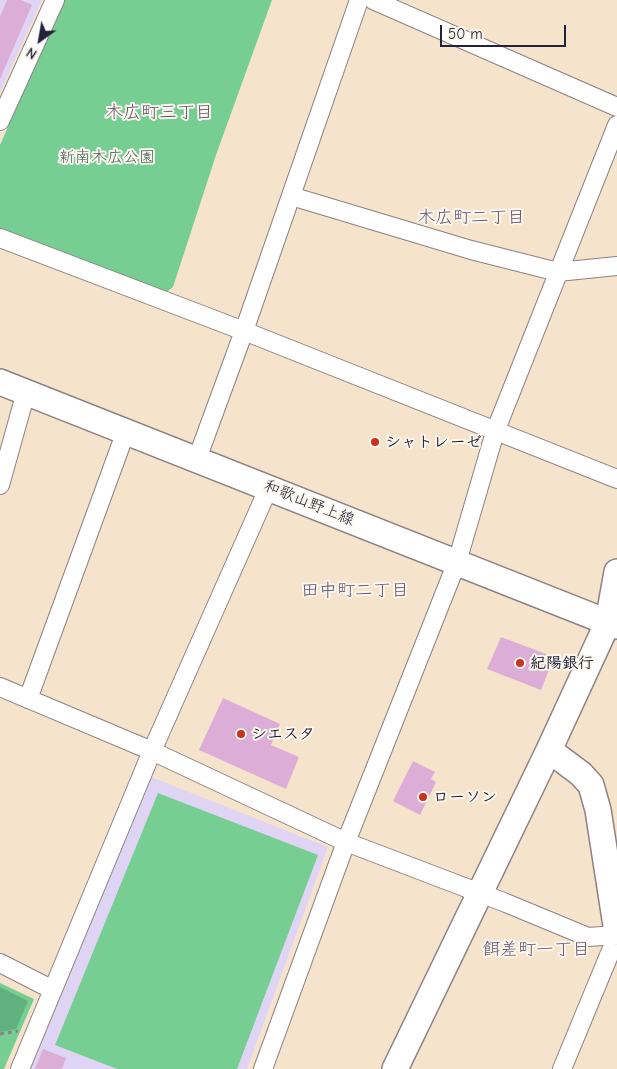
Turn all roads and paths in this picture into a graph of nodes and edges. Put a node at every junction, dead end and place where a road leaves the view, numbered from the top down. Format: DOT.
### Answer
graph roads {
  1 [pos="55,0"];
  2 [pos="359,0"];
  3 [pos="373,0"];
  4 [pos="617,108"];
  5 [pos="0,121"];
  6 [pos="617,125"];
  7 [pos="291,196"];
  8 [pos="0,238"];
  9 [pos="617,266"];
  10 [pos="558,272"];
  11 [pos="244,331"];
  12 [pos="0,382"];
  13 [pos="26,392"];
  14 [pos="126,431"];
  15 [pos="495,432"];
  16 [pos="197,459"];
  17 [pos="617,479"];
  18 [pos="0,485"];
  19 [pos="269,487"];
  20 [pos="457,562"];
  21 [pos="617,572"];
  22 [pos="612,624"];
  23 [pos="0,687"];
  24 [pos="28,699"];
  25 [pos="549,750"];
  26 [pos="152,751"];
  27 [pos="346,842"];
  28 [pos="479,894"];
  29 [pos="617,934"];
  30 [pos="0,963"];
  31 [pos="53,990"];
  32 [pos="24,1031"];
  33 [pos="0,1034"];
  34 [pos="20,1069"];
  35 [pos="263,1069"];
  36 [pos="394,1069"];
  37 [pos="562,1069"];
  1 -- 5 [label="street"];
  2 -- 7 [label="street"];
  3 -- 4 [label="street"];
  6 -- 10 [label="street"];
  7 -- 10 [label="street"];
  7 -- 11 [label="street"];
  8 -- 11 [label="street"];
  9 -- 10 [label="street"];
  10 -- 15 [label="street"];
  11 -- 15 [label="street"];
  11 -- 16 [label="street"];
  12 -- 13 [label="main road, 和歌山野上線"];
  13 -- 14 [label="main road, 和歌山野上線"];
  13 -- 18 [label="street"];
  14 -- 16 [label="main road, 和歌山野上線"];
  14 -- 24 [label="street"];
  15 -- 17 [label="street"];
  15 -- 20 [label="street"];
  16 -- 19 [label="main road, 和歌山野上線"];
  19 -- 20 [label="main road, 和歌山野上線"];
  19 -- 26 [label="street"];
  20 -- 22 [label="main road, 和歌山野上線"];
  20 -- 27 [label="street"];
  21 -- 22 [label="main road"];
  22 -- 25 [label="main road"];
  23 -- 24 [label="street"];
  24 -- 26 [label="street"];
  25 -- 28 [label="main road"];
  25 -- 29 [label="main road"];
  26 -- 27 [label="street"];
  26 -- 31 [label="street"];
  27 -- 28 [label="street"];
  27 -- 35 [label="street"];
  28 -- 29 [label="street"];
  28 -- 36 [label="main road"];
  29 -- 37 [label="street"];
  30 -- 31 [label="street"];
  31 -- 34 [label="street"];
  32 -- 33 [label="path"];
}
